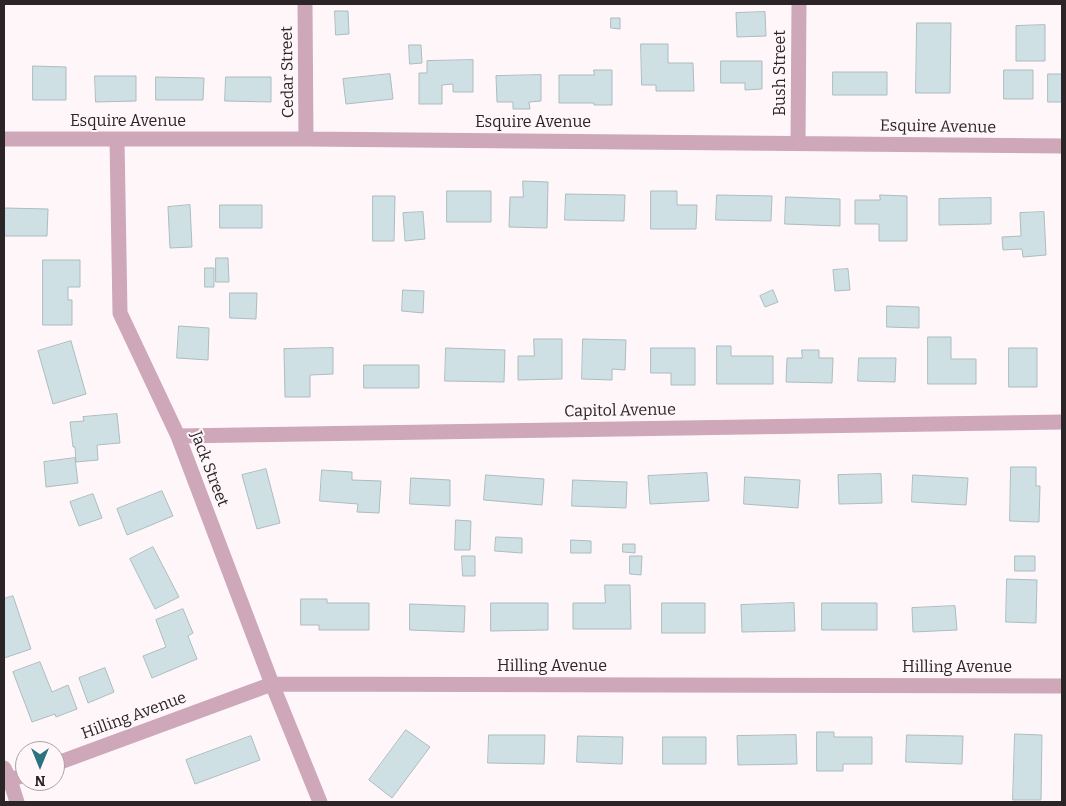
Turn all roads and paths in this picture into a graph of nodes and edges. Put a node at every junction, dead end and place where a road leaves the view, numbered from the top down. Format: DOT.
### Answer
graph roads {
  1 [pos="304,4"];
  2 [pos="799,4"];
  3 [pos="4,139"];
  4 [pos="306,139"];
  5 [pos="117,140"];
  6 [pos="798,143"];
  7 [pos="1062,146"];
  8 [pos="1062,422"];
  9 [pos="178,436"];
  10 [pos="272,684"];
  11 [pos="1062,686"];
  12 [pos="65,760"];
  13 [pos="7,774"];
  14 [pos="17,802"];
  15 [pos="320,802"];
  1 -- 4 [label="street, Cedar Street"];
  2 -- 6 [label="street, Bush Street"];
  3 -- 5 [label="street, Esquire Avenue"];
  4 -- 5 [label="street, Esquire Avenue"];
  4 -- 6 [label="street, Esquire Avenue"];
  5 -- 9 [label="street, Jack Street"];
  6 -- 7 [label="street, Esquire Avenue"];
  8 -- 9 [label="street, Capitol Avenue"];
  9 -- 10 [label="street, Jack Street"];
  10 -- 11 [label="street, Hilling Avenue"];
  10 -- 12 [label="street, Hilling Avenue"];
  10 -- 15 [label="street, Jack Street"];
  13 -- 14 [label="street"];
}
